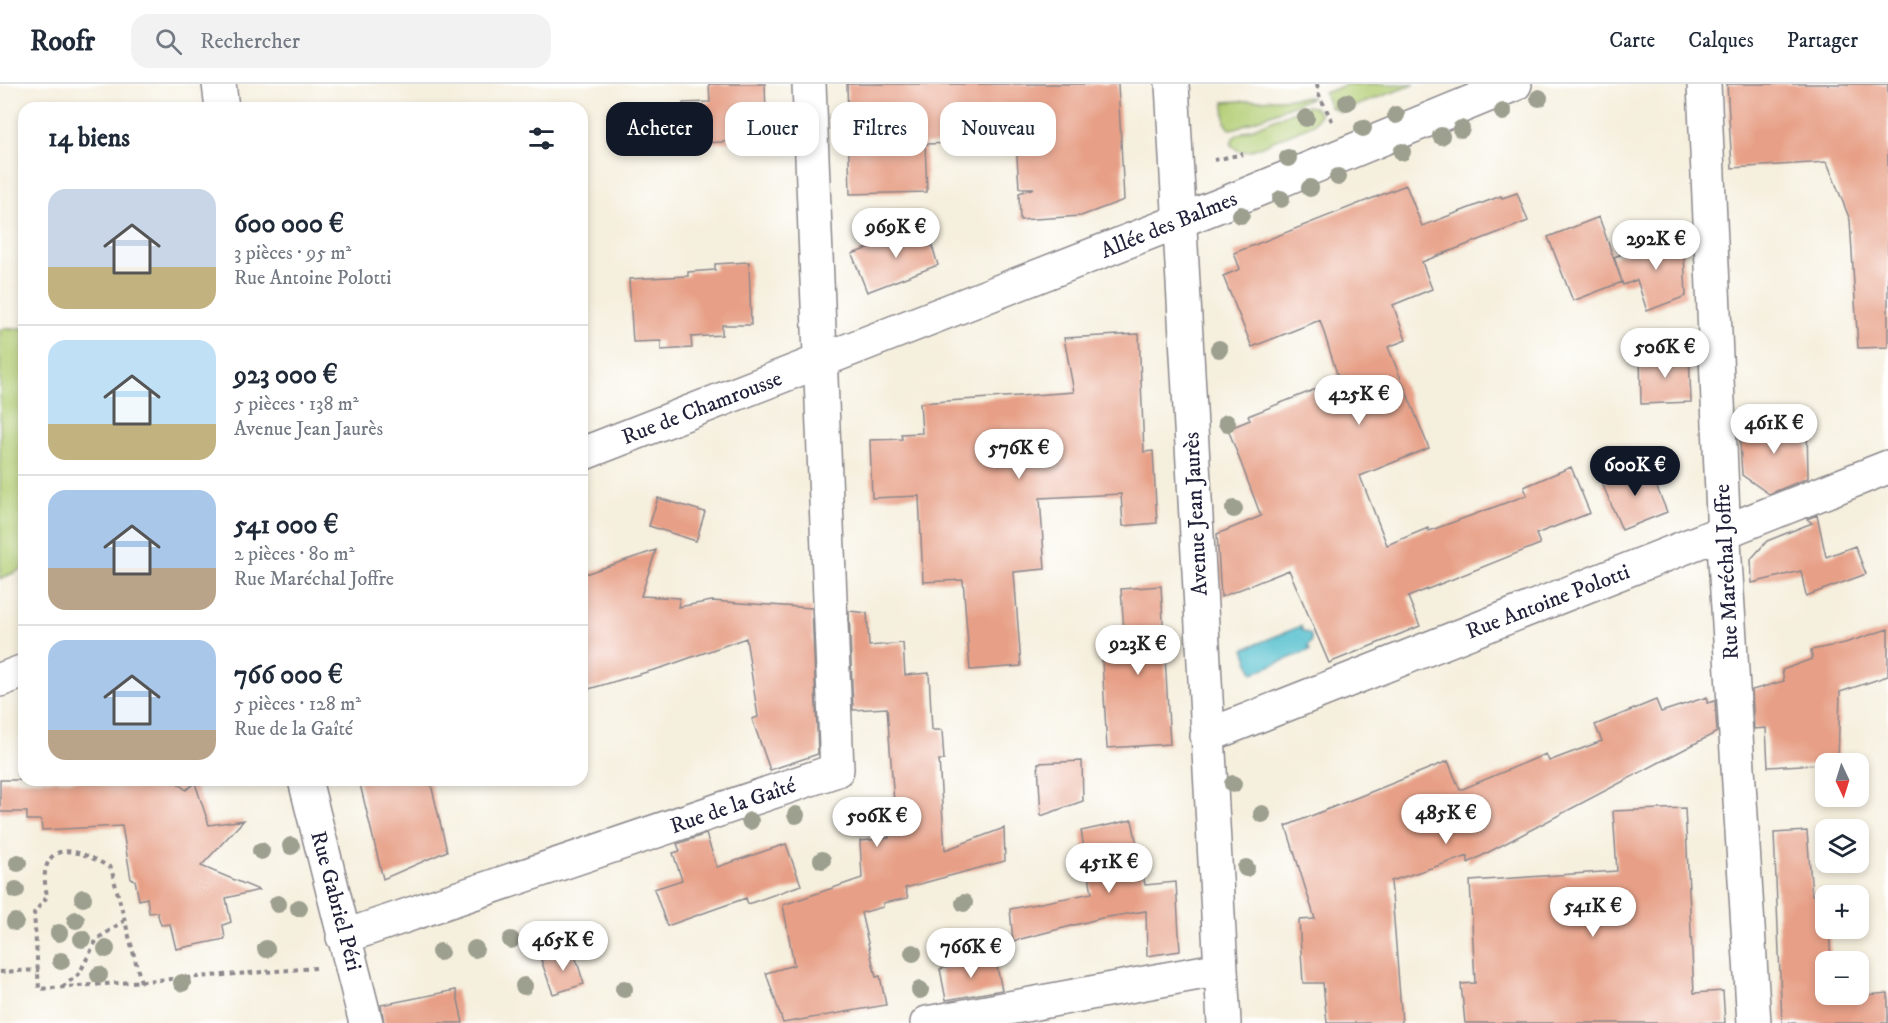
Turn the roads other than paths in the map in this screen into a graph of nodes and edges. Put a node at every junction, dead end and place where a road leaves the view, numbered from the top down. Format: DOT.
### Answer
graph roads {
  1 [pos="219,84"];
  2 [pos="809,84"];
  3 [pos="1172,84"];
  4 [pos="1515,84"];
  5 [pos="1704,84"];
  6 [pos="221,102"];
  7 [pos="1180,221"];
  8 [pos="822,362"];
  9 [pos="588,452"];
  10 [pos="1888,468"];
  11 [pos="1724,533"];
  12 [pos="18,673"];
  13 [pos="0,680"];
  14 [pos="1207,736"];
  15 [pos="307,786"];
  16 [pos="348,951"];
  17 [pos="1221,969"];
  18 [pos="366,1023"];
  19 [pos="927,1023"];
  20 [pos="1224,1023"];
  21 [pos="1754,1023"];
  1 -- 6 [label="street"];
  2 -- 8 [label="street"];
  3 -- 7 [label="street, Avenue Jean Jaurès"];
  4 -- 7 [label="street, Allée des Balmes"];
  5 -- 11 [label="street, Rue Maréchal Joffre"];
  7 -- 8 [label="street, Allée des Balmes"];
  7 -- 14 [label="street, Avenue Jean Jaurès"];
  8 -- 9 [label="street, Rue de Chamrousse"];
  8 -- 16 [label="street, Rue de la Gaîté"];
  10 -- 11 [label="street, Rue Antoine Polotti"];
  11 -- 14 [label="street, Rue Antoine Polotti"];
  11 -- 21 [label="street, Rue Maréchal Joffre"];
  12 -- 13 [label="street"];
  14 -- 17 [label="street, Avenue Jean Jaurès"];
  15 -- 16 [label="street, Rue Gabriel Péri"];
  16 -- 18 [label="street, Rue Gabriel Péri"];
  17 -- 19 [label="street"];
  17 -- 20 [label="street, Avenue Jean Jaurès"];
}
